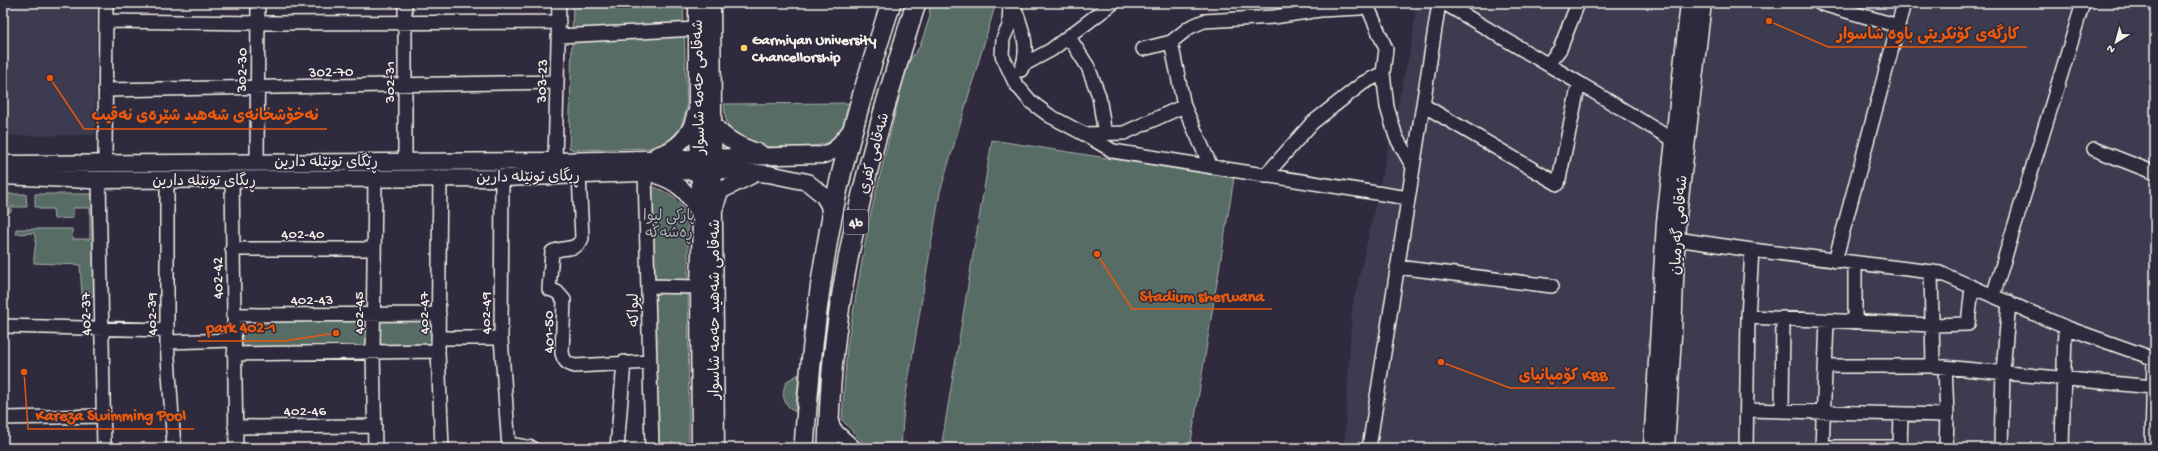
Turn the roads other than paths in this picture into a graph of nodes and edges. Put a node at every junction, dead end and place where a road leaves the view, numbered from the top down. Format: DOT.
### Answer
graph roads {
  1 [pos="106,3"];
  2 [pos="258,3"];
  3 [pos="405,3"];
  4 [pos="559,3"];
  5 [pos="697,3"];
  6 [pos="712,3"];
  7 [pos="892,3"];
  8 [pos="916,3"];
  9 [pos="1010,3"];
  10 [pos="1013,3"];
  11 [pos="1439,3"];
  12 [pos="1444,3"];
  13 [pos="1578,3"];
  14 [pos="1689,3"];
  15 [pos="1703,3"];
  16 [pos="1818,3"];
  17 [pos="1904,3"];
  18 [pos="2083,3"];
  19 [pos="1369,4"];
  20 [pos="1106,5"];
  21 [pos="106,21"];
  22 [pos="559,22"];
  23 [pos="258,23"];
  24 [pos="405,23"];
  25 [pos="884,25"];
  26 [pos="1898,26"];
  27 [pos="697,29"];
  28 [pos="907,32"];
  29 [pos="559,36"];
  30 [pos="1069,37"];
  31 [pos="1171,42"];
  32 [pos="1144,49"];
  33 [pos="1548,64"];
  34 [pos="1023,65"];
  35 [pos="1383,73"];
  36 [pos="557,82"];
  37 [pos="1015,83"];
  38 [pos="1579,83"];
  39 [pos="405,85"];
  40 [pos="257,88"];
  41 [pos="105,90"];
  42 [pos="697,103"];
  43 [pos="1423,105"];
  44 [pos="1184,106"];
  45 [pos="713,124"];
  46 [pos="854,126"];
  47 [pos="1084,134"];
  48 [pos="1105,135"];
  49 [pos="1673,140"];
  50 [pos="2094,149"];
  51 [pos="767,156"];
  52 [pos="406,161"];
  53 [pos="555,161"];
  54 [pos="7,162"];
  55 [pos="257,162"];
  56 [pos="105,163"];
  57 [pos="706,164"];
  58 [pos="647,165"];
  59 [pos="1211,167"];
  60 [pos="1413,167"];
  61 [pos="758,173"];
  62 [pos="2155,173"];
  63 [pos="579,175"];
  64 [pos="3,176"];
  65 [pos="1265,176"];
  66 [pos="440,177"];
  67 [pos="375,178"];
  68 [pos="502,178"];
  69 [pos="167,179"];
  70 [pos="99,180"];
  71 [pos="232,180"];
  72 [pos="1408,198"];
  73 [pos="707,217"];
  74 [pos="831,221"];
  75 [pos="1676,239"];
  76 [pos="232,249"];
  77 [pos="374,249"];
  78 [pos="1752,250"];
  79 [pos="1835,261"];
  80 [pos="1855,263"];
  81 [pos="1398,267"];
  82 [pos="1931,272"];
  83 [pos="648,286"];
  84 [pos="1552,286"];
  85 [pos="699,287"];
  86 [pos="1972,287"];
  87 [pos="1993,296"];
  88 [pos="2009,302"];
  89 [pos="374,314"];
  90 [pos="439,314"];
  91 [pos="233,315"];
  92 [pos="1748,317"];
  93 [pos="1783,318"];
  94 [pos="1827,320"];
  95 [pos="1855,322"];
  96 [pos="1932,325"];
  97 [pos="3,326"];
  98 [pos="2065,327"];
  99 [pos="102,328"];
  100 [pos="167,336"];
  101 [pos="439,338"];
  102 [pos="501,338"];
  103 [pos="234,340"];
  104 [pos="1665,348"];
  105 [pos="438,351"];
  106 [pos="373,353"];
  107 [pos="234,354"];
  108 [pos="2155,359"];
  109 [pos="624,362"];
  110 [pos="650,362"];
  111 [pos="1826,366"];
  112 [pos="1939,367"];
  113 [pos="2003,371"];
  114 [pos="2063,377"];
  115 [pos="2153,387"];
  116 [pos="1748,410"];
  117 [pos="1782,410"];
  118 [pos="1824,412"];
  119 [pos="1901,414"];
  120 [pos="1947,415"];
  121 [pos="104,416"];
  122 [pos="3,418"];
  123 [pos="829,420"];
  124 [pos="375,426"];
  125 [pos="235,427"];
  126 [pos="509,446"];
  127 [pos="704,447"];
  128 [pos="104,448"];
  129 [pos="174,448"];
  130 [pos="236,448"];
  131 [pos="375,448"];
  132 [pos="442,448"];
  133 [pos="532,448"];
  134 [pos="617,448"];
  135 [pos="652,448"];
  136 [pos="804,448"];
  137 [pos="828,448"];
  138 [pos="855,448"];
  139 [pos="1369,448"];
  140 [pos="1652,448"];
  141 [pos="1666,448"];
  142 [pos="1746,448"];
  143 [pos="1822,448"];
  144 [pos="1900,448"];
  145 [pos="1946,448"];
  146 [pos="2001,448"];
  147 [pos="2062,448"];
  148 [pos="2152,448"];
  1 -- 21 [label="street"];
  2 -- 23 [label="street, 302-30"];
  3 -- 24 [label="street, 302-31"];
  4 -- 22 [label="street, 303-23"];
  5 -- 27 [label="main road, شەقامی حەمە شاسوار"];
  6 -- 45 [label="main road, شەقامی حەمە شاسوار"];
  7 -- 25 [label="highway, شەقامی کفری / 4b"];
  8 -- 28 [label="highway, شەقامی کفری / 4b"];
  9 -- 37 [label="street"];
  10 -- 34 [label="street"];
  11 -- 43 [label="street"];
  12 -- 33 [label="street"];
  13 -- 33 [label="street"];
  14 -- 49 [label="main road, شەقامی گەرمیان"];
  15 -- 75 [label="main road, شەقامی گەرمیان"];
  16 -- 26 [label="street"];
  17 -- 26 [label="street"];
  18 -- 87 [label="street"];
  19 -- 31 [label="street"];
  19 -- 35 [label="street"];
  20 -- 30 [label="street"];
  21 -- 23 [label="street"];
  21 -- 41 [label="street"];
  22 -- 24 [label="street"];
  22 -- 29 [label="street, 303-23"];
  23 -- 24 [label="street"];
  23 -- 40 [label="street, 302-30"];
  24 -- 39 [label="street, 302-31"];
  25 -- 28 [label="highway"];
  25 -- 46 [label="highway, شەقامی کفری / 4b"];
  26 -- 79 [label="street"];
  27 -- 29 [label="street"];
  27 -- 42 [label="main road, شەقامی حەمە شاسوار"];
  28 -- 123 [label="highway, شەقامی کفری / 4b"];
  29 -- 36 [label="street, 303-23"];
  30 -- 34 [label="street"];
  30 -- 48 [label="street"];
  31 -- 32 [label="street"];
  31 -- 44 [label="street"];
  33 -- 38 [label="street"];
  34 -- 37 [label="street"];
  35 -- 60 [label="street"];
  35 -- 65 [label="street"];
  36 -- 39 [label="street, 302-70"];
  36 -- 53 [label="street, 303-23"];
  37 -- 47 [label="street"];
  38 -- 43 [label="street"];
  38 -- 49 [label="street"];
  39 -- 40 [label="street, 302-70"];
  39 -- 52 [label="street, 302-31"];
  40 -- 41 [label="street, 302-70"];
  40 -- 55 [label="street, 302-30"];
  41 -- 56 [label="street"];
  42 -- 57 [label="main road, شەقامی حەمە شاسوار"];
  42 -- 58 [label="main road"];
  43 -- 60 [label="street"];
  44 -- 48 [label="street"];
  44 -- 59 [label="street"];
  45 -- 51 [label="main road"];
  45 -- 57 [label="main road, شەقامی حەمە شاسوار"];
  46 -- 51 [label="main road"];
  46 -- 74 [label="highway, شەقامی کفری / 4b"];
  47 -- 48 [label="street"];
  47 -- 59 [label="street"];
  49 -- 104 [label="main road, شەقامی گەرمیان"];
  50 -- 62 [label="street"];
  51 -- 57 [label="main road"];
  52 -- 53 [label="main road, ڕێگای تونێلە دارین"];
  52 -- 55 [label="main road, ڕێگای تونێلە دارین"];
  53 -- 58 [label="main road, ڕێگای تونێلە دارین"];
  54 -- 56 [label="main road, ڕێگای تونێلە دارین"];
  55 -- 56 [label="main road, ڕێگای تونێلە دارین"];
  57 -- 58 [label="main road"];
  57 -- 61 [label="main road"];
  57 -- 73 [label="main road, شەقامی شەهید حەمە شاسوار"];
  58 -- 63 [label="main road, ڕیگای تونێلە دارین"];
  58 -- 73 [label="main road"];
  58 -- 83 [label="street, لیواکە"];
  59 -- 65 [label="street"];
  60 -- 72 [label="street"];
  61 -- 73 [label="main road"];
  61 -- 74 [label="main road"];
  63 -- 68 [label="main road, ڕیگای تونێلە دارین"];
  63 -- 109 [label="street, 401-50"];
  64 -- 70 [label="main road, ڕیگای تونێلە دارین"];
  65 -- 72 [label="street"];
  66 -- 67 [label="main road, ڕیگای تونێلە دارین"];
  66 -- 68 [label="main road, ڕیگای تونێلە دارین"];
  66 -- 90 [label="street, 402-47"];
  67 -- 71 [label="main road, ڕیگای تونێلە دارین"];
  67 -- 77 [label="street, 402-45"];
  68 -- 102 [label="street, 402-49"];
  69 -- 70 [label="main road, ڕیگای تونێلە دارین"];
  69 -- 71 [label="main road, ڕیگای تونێلە دارین"];
  69 -- 100 [label="street, 402-39"];
  70 -- 99 [label="street, 402-37"];
  71 -- 76 [label="street, 402-42"];
  72 -- 81 [label="street"];
  73 -- 85 [label="main road, شەقامی شەهید حەمە شاسوار"];
  73 -- 127 [label="main road, شەقامی شەهید حەمە شاسوار"];
  74 -- 136 [label="highway, شەقامی کفری / 4b"];
  75 -- 78 [label="street"];
  75 -- 104 [label="main road, شەقامی گەرمیان"];
  76 -- 77 [label="street, 402-40"];
  76 -- 91 [label="street, 402-42"];
  77 -- 89 [label="street, 402-45"];
  78 -- 79 [label="street"];
  78 -- 92 [label="street"];
  79 -- 80 [label="street"];
  80 -- 82 [label="street"];
  80 -- 95 [label="street"];
  81 -- 84 [label="street"];
  81 -- 139 [label="street"];
  82 -- 86 [label="street"];
  82 -- 96 [label="street"];
  83 -- 85 [label="street"];
  83 -- 110 [label="street, لیواکە"];
  85 -- 127 [label="main road, شەقامی شەهید حەمە شاسوار"];
  86 -- 87 [label="street"];
  86 -- 96 [label="street"];
  87 -- 88 [label="street"];
  88 -- 98 [label="street"];
  88 -- 113 [label="street"];
  89 -- 90 [label="street, 402-43"];
  89 -- 91 [label="street, 402-43"];
  89 -- 106 [label="street, 402-45"];
  90 -- 101 [label="street, 402-47"];
  91 -- 103 [label="street, 402-42"];
  92 -- 93 [label="street"];
  92 -- 116 [label="street"];
  93 -- 94 [label="street"];
  93 -- 117 [label="street"];
  94 -- 95 [label="street"];
  94 -- 111 [label="street"];
  95 -- 96 [label="street"];
  96 -- 112 [label="street"];
  97 -- 99 [label="street"];
  98 -- 108 [label="street"];
  98 -- 114 [label="street"];
  99 -- 100 [label="street"];
  99 -- 121 [label="street, 402-37"];
  100 -- 103 [label="street"];
  100 -- 129 [label="street, 402-39"];
  101 -- 102 [label="street"];
  101 -- 105 [label="street, 402-47"];
  102 -- 126 [label="street, 402-49"];
  103 -- 107 [label="street, 402-42"];
  104 -- 140 [label="main road, شەقامی گەرمیان"];
  104 -- 141 [label="main road, شەقامی گەرمیان"];
  105 -- 106 [label="street"];
  105 -- 132 [label="street, 402-47"];
  106 -- 107 [label="street"];
  106 -- 124 [label="street, 402-45"];
  107 -- 125 [label="street, 402-42"];
  108 -- 115 [label="street"];
  109 -- 110 [label="street, 401-50"];
  109 -- 134 [label="street"];
  110 -- 135 [label="street, لیواکە"];
  111 -- 112 [label="street"];
  111 -- 118 [label="street"];
  112 -- 113 [label="street"];
  112 -- 120 [label="street"];
  113 -- 114 [label="street"];
  113 -- 146 [label="street"];
  114 -- 115 [label="street"];
  114 -- 147 [label="street"];
  115 -- 148 [label="street"];
  116 -- 117 [label="street"];
  116 -- 142 [label="street"];
  117 -- 118 [label="street"];
  118 -- 119 [label="street"];
  118 -- 143 [label="street"];
  119 -- 120 [label="street"];
  119 -- 144 [label="street"];
  120 -- 145 [label="street"];
  121 -- 122 [label="street"];
  121 -- 128 [label="street, 402-37"];
  123 -- 137 [label="highway, شەقامی کفری / 4b"];
  123 -- 138 [label="street"];
  124 -- 125 [label="street, 402-46"];
  124 -- 131 [label="street, 402-45"];
  125 -- 130 [label="street, 402-42"];
  126 -- 133 [label="street"];
  143 -- 144 [label="street"];
}
